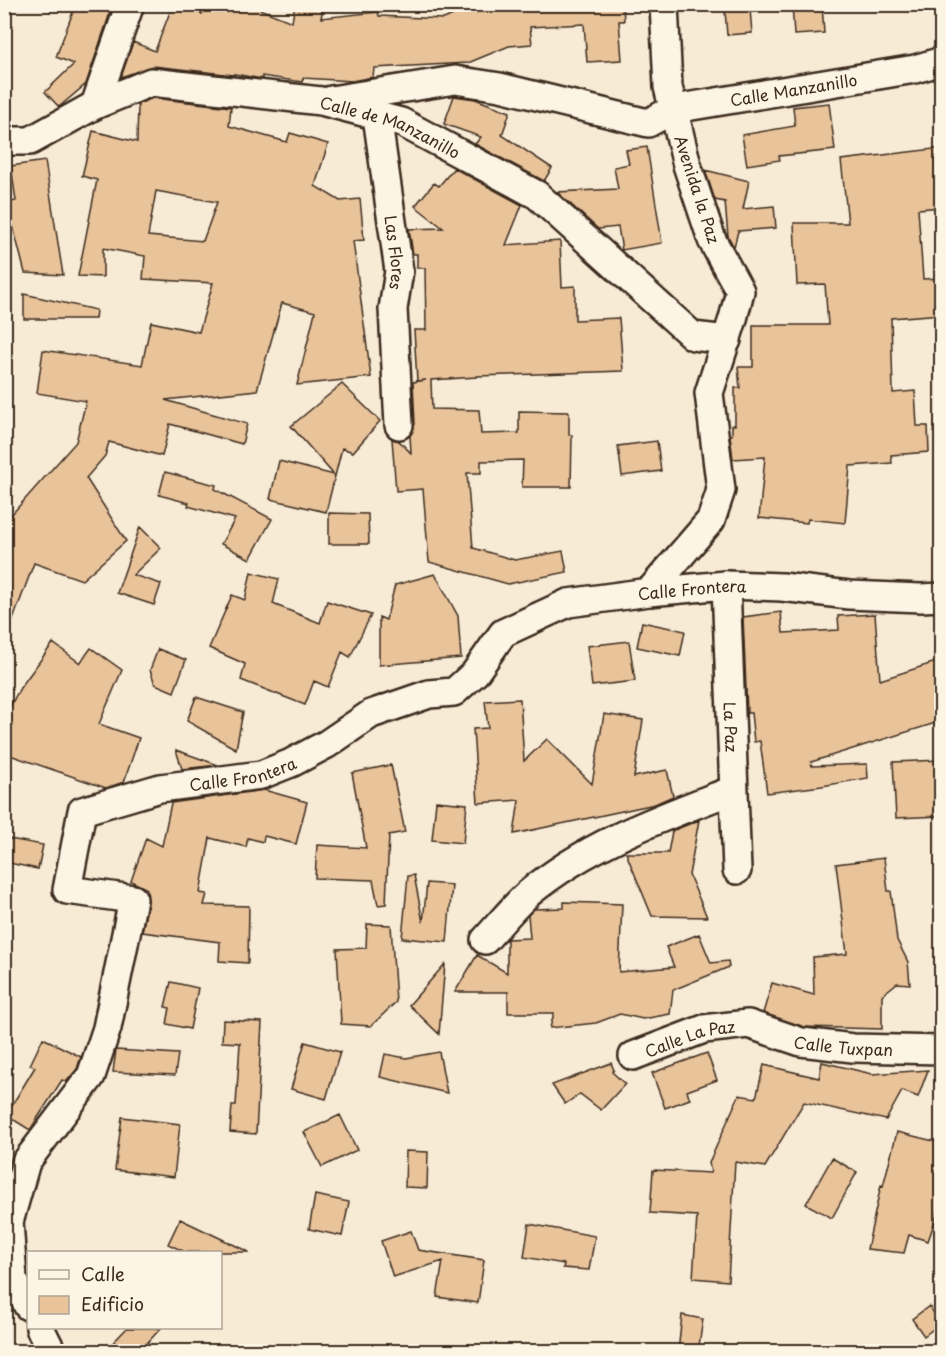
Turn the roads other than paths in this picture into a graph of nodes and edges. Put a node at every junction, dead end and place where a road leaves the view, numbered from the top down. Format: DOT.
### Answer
graph roads {
  1 [pos="130,4"];
  2 [pos="664,4"];
  3 [pos="942,61"];
  4 [pos="915,69"];
  5 [pos="942,70"];
  6 [pos="321,101"];
  7 [pos="95,105"];
  8 [pos="674,110"];
  9 [pos="377,116"];
  10 [pos="4,141"];
  11 [pos="727,340"];
  12 [pos="399,425"];
  13 [pos="726,585"];
  14 [pos="649,592"];
  15 [pos="942,597"];
  16 [pos="733,790"];
  17 [pos="737,870"];
  18 [pos="485,940"];
  19 [pos="748,1024"];
  20 [pos="942,1050"];
  21 [pos="633,1056"];
  22 [pos="27,1304"];
  23 [pos="40,1329"];
  24 [pos="52,1352"];
  1 -- 7 [label="street"];
  2 -- 8 [label="street, Avenida la Paz"];
  3 -- 4 [label="street, Calle Manzanillo"];
  4 -- 5 [label="street, Calle Manzanillo"];
  4 -- 8 [label="street, Calle Manzanillo"];
  6 -- 7 [label="street, Calle de Manzanillo"];
  6 -- 8 [label="street, Calle Manzanillo"];
  6 -- 9 [label="street, Calle de Manzanillo"];
  7 -- 10 [label="street, Calle de Manzanillo"];
  8 -- 11 [label="street, Avenida la Paz"];
  9 -- 11 [label="street, Calle de Manzanillo"];
  9 -- 12 [label="street, Las Flores"];
  11 -- 14 [label="street, Avenida la Paz"];
  13 -- 14 [label="street, Calle Frontera"];
  13 -- 15 [label="street, Calle Frontera"];
  13 -- 16 [label="street, La Paz"];
  14 -- 22 [label="street, Calle Frontera"];
  16 -- 17 [label="street, La Paz"];
  16 -- 18 [label="street"];
  19 -- 20 [label="street, Calle Tuxpan"];
  19 -- 21 [label="street, Calle La Paz"];
  23 -- 24 [label="street"];
}
